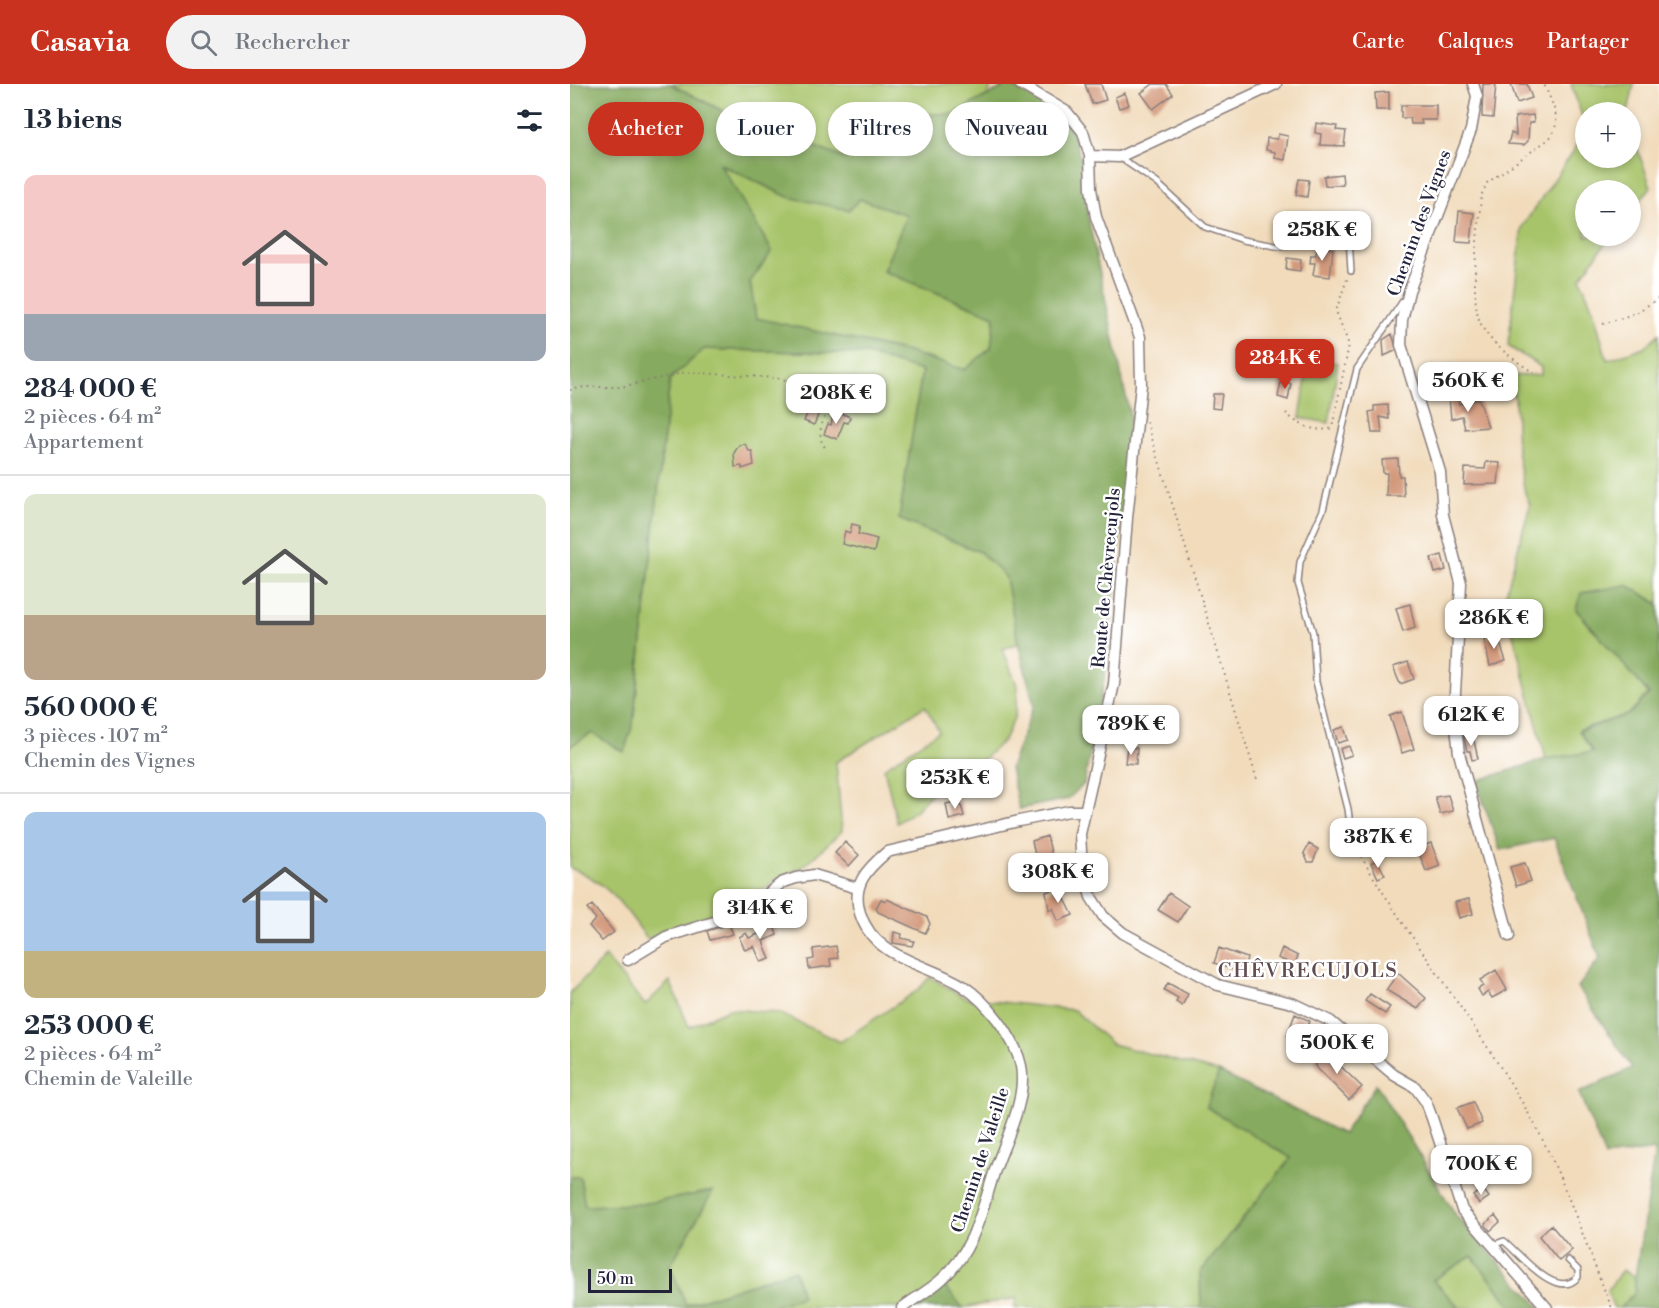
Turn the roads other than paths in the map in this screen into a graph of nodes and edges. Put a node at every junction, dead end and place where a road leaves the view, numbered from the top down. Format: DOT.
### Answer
graph roads {
  1 [pos="1020,84"];
  2 [pos="1276,84"];
  3 [pos="1473,84"];
  4 [pos="1090,156"];
  5 [pos="1119,157"];
  6 [pos="1351,271"];
  7 [pos="1409,291"];
  8 [pos="1084,811"];
  9 [pos="1352,840"];
  10 [pos="858,888"];
  11 [pos="1509,936"];
  12 [pos="628,960"];
  13 [pos="1492,1245"];
  14 [pos="1568,1260"];
  15 [pos="902,1308"];
  16 [pos="1547,1308"];
  1 -- 4 [label="street, Route de Chèvrecujols"];
  2 -- 5 [label="street"];
  3 -- 7 [label="street, Chemin des Vignes"];
  4 -- 5 [label="street"];
  4 -- 8 [label="street, Route de Chèvrecujols"];
  5 -- 6 [label="lane"];
  7 -- 9 [label="lane"];
  7 -- 11 [label="street, Chemin des Vignes"];
  8 -- 10 [label="street"];
  8 -- 13 [label="street, Route de Chèvrecujols"];
  10 -- 12 [label="street"];
  10 -- 15 [label="street, Chemin de Valeille"];
  13 -- 14 [label="lane"];
  13 -- 16 [label="street, Route de Chèvrecujols"];
}
